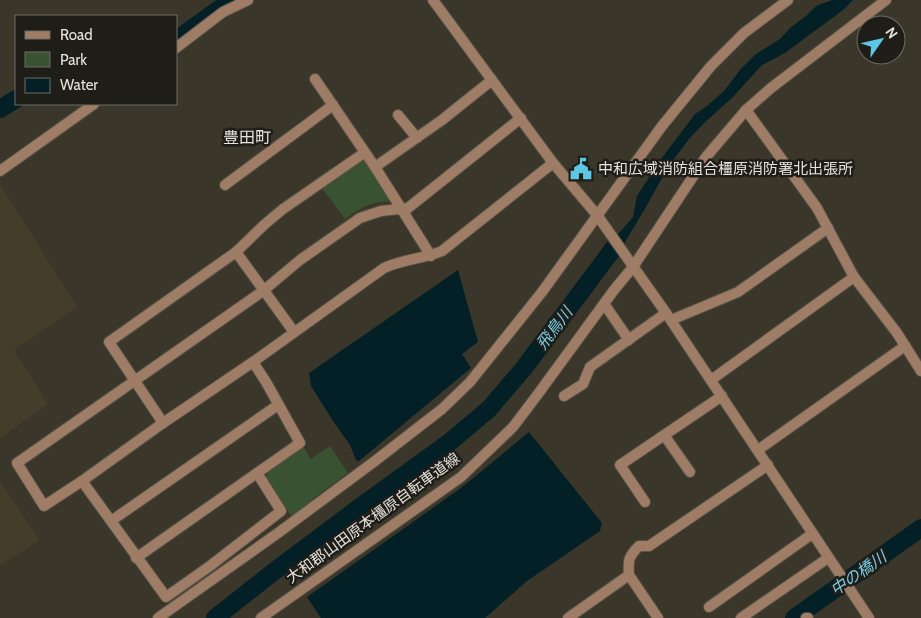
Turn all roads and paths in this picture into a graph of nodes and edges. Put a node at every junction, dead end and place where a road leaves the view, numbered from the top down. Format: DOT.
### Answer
graph roads {
  1 [pos="248,0"];
  2 [pos="433,0"];
  3 [pos="788,0"];
  4 [pos="886,0"];
  5 [pos="178,46"];
  6 [pos="315,79"];
  7 [pos="492,80"];
  8 [pos="93,105"];
  9 [pos="333,105"];
  10 [pos="746,110"];
  11 [pos="398,115"];
  12 [pos="521,118"];
  13 [pos="417,138"];
  14 [pos="364,153"];
  15 [pos="553,162"];
  16 [pos="374,167"];
  17 [pos="0,171"];
  18 [pos="225,185"];
  19 [pos="401,209"];
  20 [pos="599,218"];
  21 [pos="828,228"];
  22 [pos="236,252"];
  23 [pos="432,256"];
  24 [pos="631,264"];
  25 [pos="854,277"];
  26 [pos="263,290"];
  27 [pos="607,308"];
  28 [pos="669,316"];
  29 [pos="294,332"];
  30 [pos="629,340"];
  31 [pos="905,346"];
  32 [pos="253,362"];
  33 [pos="921,371"];
  34 [pos="711,380"];
  35 [pos="134,381"];
  36 [pos="564,396"];
  37 [pos="722,396"];
  38 [pos="278,405"];
  39 [pos="163,423"];
  40 [pos="664,435"];
  41 [pos="758,450"];
  42 [pos="768,465"];
  43 [pos="690,472"];
  44 [pos="257,473"];
  45 [pos="82,481"];
  46 [pos="645,502"];
  47 [pos="110,521"];
  48 [pos="812,534"];
  49 [pos="136,558"];
  50 [pos="828,558"];
  51 [pos="629,574"];
  52 [pos="709,607"];
  53 [pos="158,618"];
  54 [pos="261,618"];
  55 [pos="568,618"];
  56 [pos="658,618"];
  57 [pos="741,618"];
  58 [pos="869,618"];
  1 -- 5 [label="street"];
  2 -- 7 [label="street"];
  3 -- 20 [label="street"];
  4 -- 10 [label="street, 大和郡山田原本橿原自転車道線"];
  6 -- 9 [label="street"];
  7 -- 12 [label="street"];
  7 -- 13 [label="street"];
  8 -- 17 [label="street"];
  9 -- 14 [label="street"];
  9 -- 18 [label="street"];
  10 -- 21 [label="street"];
  10 -- 24 [label="street, 大和郡山田原本橿原自転車道線"];
  11 -- 13 [label="street"];
  12 -- 15 [label="street"];
  12 -- 19 [label="street"];
  13 -- 16 [label="street"];
  14 -- 16 [label="street"];
  14 -- 22 [label="street"];
  15 -- 20 [label="street"];
  15 -- 23 [label="street"];
  16 -- 19 [label="street"];
  19 -- 23 [label="street"];
  19 -- 26 [label="street"];
  20 -- 24 [label="street"];
  20 -- 53 [label="street"];
  21 -- 25 [label="street"];
  21 -- 28 [label="street"];
  22 -- 26 [label="street"];
  22 -- 35 [label="street"];
  23 -- 29 [label="street"];
  24 -- 28 [label="street"];
  24 -- 54 [label="street, 大和郡山田原本橿原自転車道線"];
  25 -- 31 [label="street"];
  25 -- 34 [label="street"];
  26 -- 29 [label="street"];
  26 -- 35 [label="street"];
  27 -- 30 [label="street"];
  28 -- 30 [label="street"];
  28 -- 34 [label="street"];
  29 -- 32 [label="street"];
  30 -- 36 [label="street"];
  31 -- 33 [label="street"];
  31 -- 41 [label="street"];
  32 -- 38 [label="street"];
  32 -- 39 [label="street"];
  34 -- 37 [label="street"];
  35 -- 39 [label="street"];
  35 -- 45 [label="street"];
  37 -- 40 [label="street"];
  37 -- 41 [label="street"];
  38 -- 44 [label="street"];
  38 -- 47 [label="street"];
  39 -- 45 [label="street"];
  40 -- 43 [label="street"];
  40 -- 46 [label="street"];
  41 -- 42 [label="street"];
  42 -- 48 [label="street"];
  42 -- 51 [label="street"];
  44 -- 49 [label="street"];
  44 -- 49 [label="street"];
  45 -- 47 [label="street"];
  47 -- 49 [label="street"];
  48 -- 50 [label="street"];
  48 -- 52 [label="street"];
  50 -- 57 [label="street"];
  50 -- 58 [label="street"];
  51 -- 55 [label="street"];
  51 -- 56 [label="street"];
}
